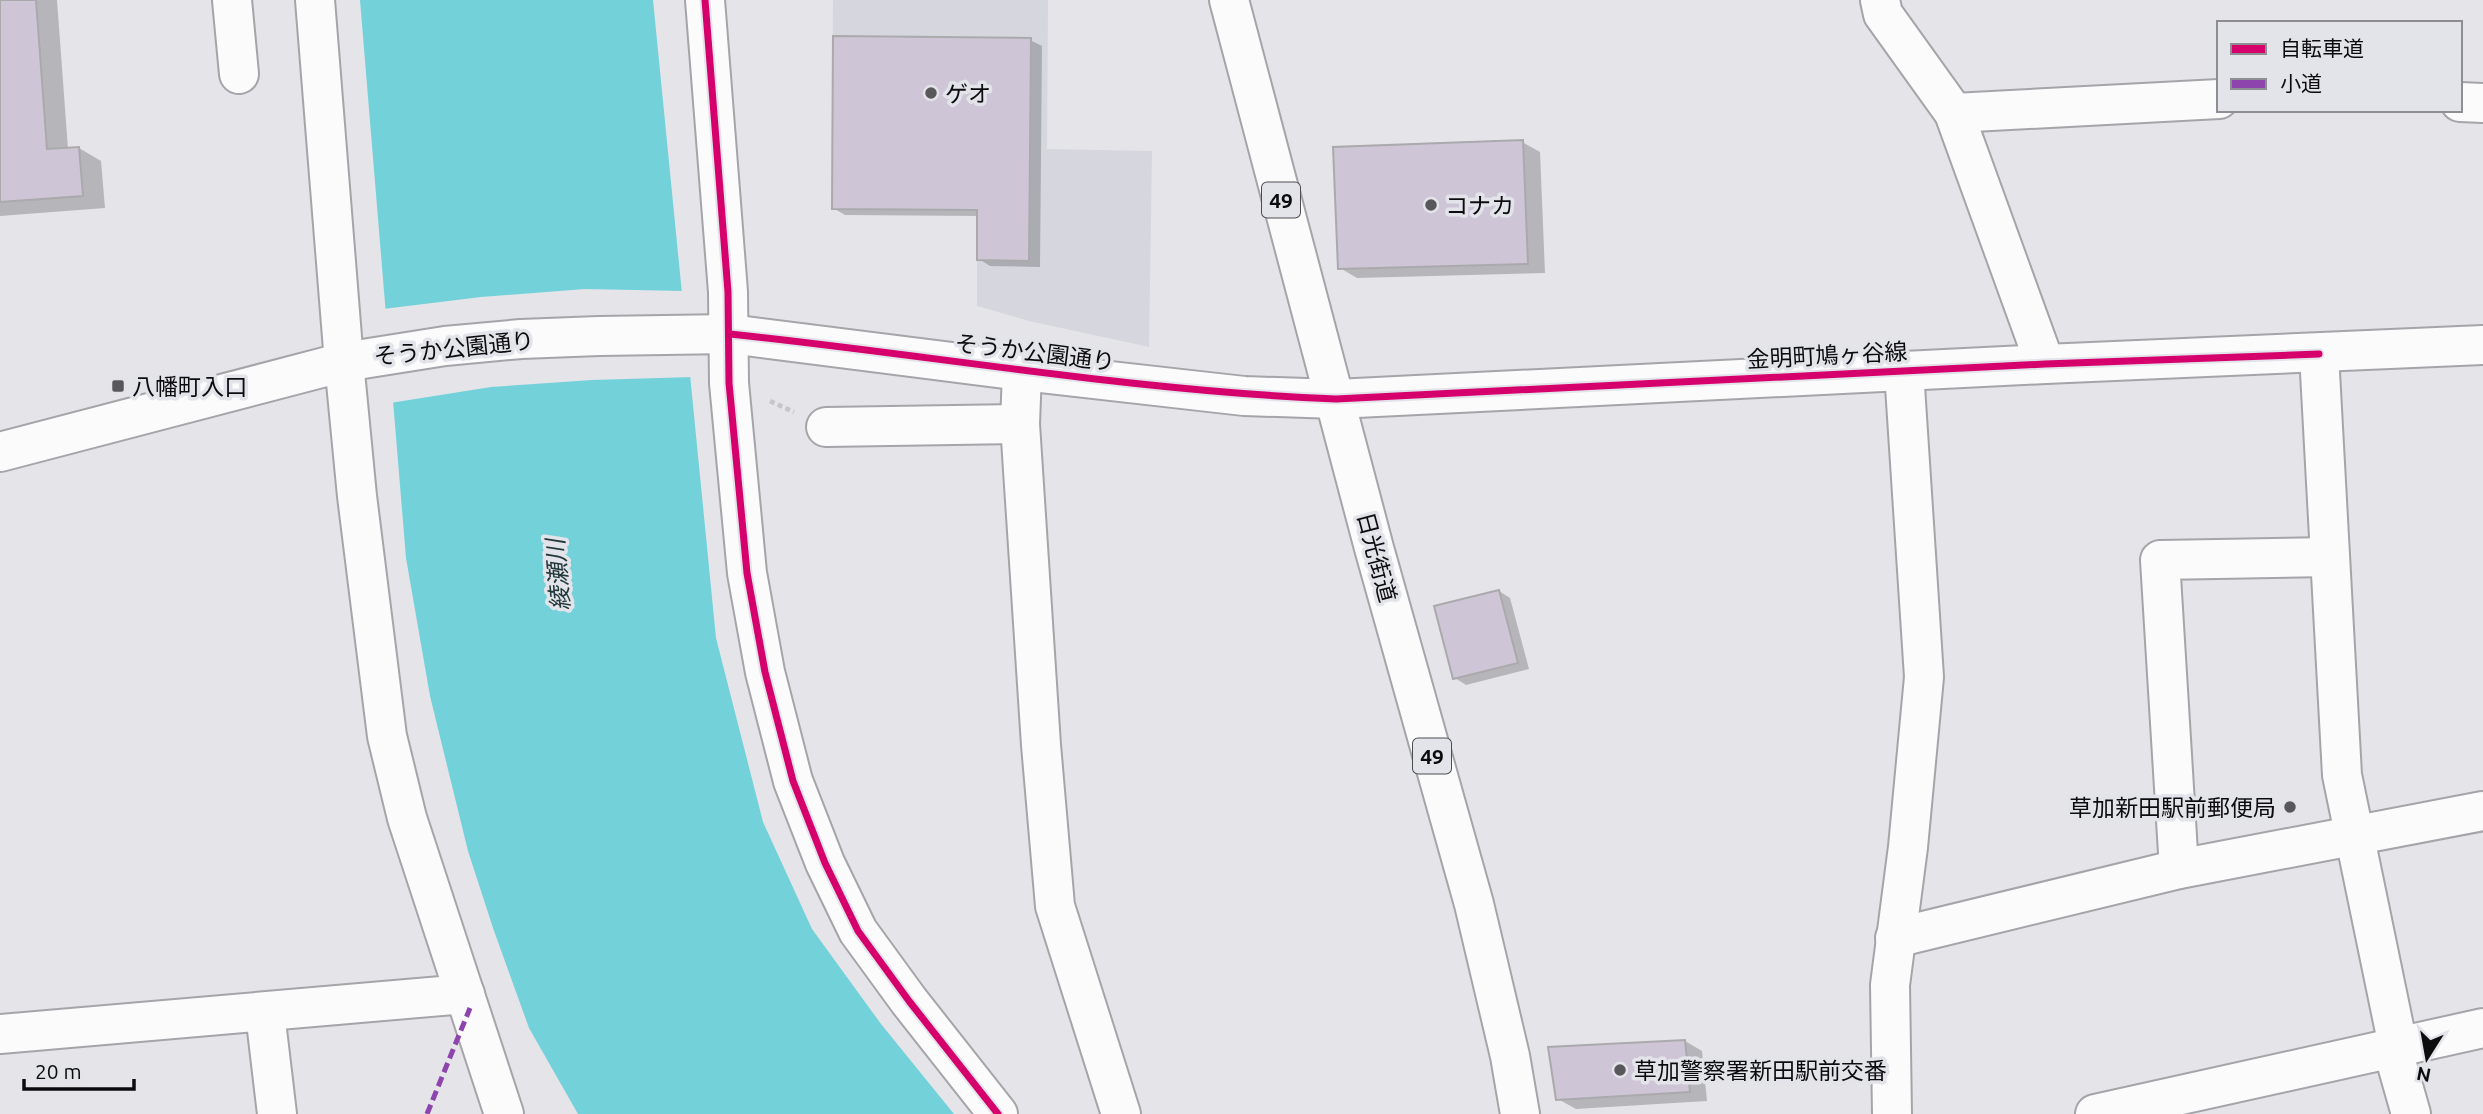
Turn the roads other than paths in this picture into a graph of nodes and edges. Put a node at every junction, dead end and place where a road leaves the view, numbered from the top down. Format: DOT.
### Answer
graph roads {
  1 [pos="232,0"];
  2 [pos="315,0"];
  3 [pos="705,0"];
  4 [pos="1230,0"];
  5 [pos="1880,0"];
  6 [pos="239,74"];
  7 [pos="2217,99"];
  8 [pos="2462,102"];
  9 [pos="2483,103"];
  10 [pos="1954,113"];
  11 [pos="713,334"];
  12 [pos="2483,345"];
  13 [pos="2319,354"];
  14 [pos="353,360"];
  15 [pos="2045,364"];
  16 [pos="1022,371"];
  17 [pos="1904,371"];
  18 [pos="1336,399"];
  19 [pos="1020,424"];
  20 [pos="826,427"];
  21 [pos="0,452"];
  22 [pos="2330,556"];
  23 [pos="2483,811"];
  24 [pos="2354,836"];
  25 [pos="2179,869"];
  26 [pos="1895,938"];
  27 [pos="466,994"];
  28 [pos="265,1013"];
  29 [pos="2483,1028"];
  30 [pos="0,1034"];
  31 [pos="2395,1046"];
  32 [pos="276,1114"];
  33 [pos="504,1114"];
  34 [pos="998,1114"];
  35 [pos="1121,1114"];
  36 [pos="1520,1114"];
  37 [pos="1892,1114"];
  38 [pos="2095,1114"];
  39 [pos="2411,1114"];
  1 -- 6 [label="street"];
  2 -- 14 [label="street"];
  3 -- 11 [label="street"];
  4 -- 18 [label="street, 日光街道 / 49"];
  5 -- 10 [label="street"];
  7 -- 10 [label="street"];
  8 -- 9 [label="street"];
  10 -- 15 [label="street"];
  11 -- 14 [label="street, そうか公園通り"];
  11 -- 16 [label="street, そうか公園通り"];
  11 -- 34 [label="street"];
  12 -- 13 [label="street, 金明町鳩ヶ谷線"];
  13 -- 15 [label="street, 金明町鳩ヶ谷線"];
  13 -- 22 [label="street"];
  14 -- 21 [label="street, そうか公園通り"];
  14 -- 27 [label="street"];
  15 -- 17 [label="street, 金明町鳩ヶ谷線"];
  16 -- 18 [label="street, そうか公園通り"];
  16 -- 19 [label="street"];
  17 -- 18 [label="street, 金明町鳩ヶ谷線"];
  17 -- 26 [label="street"];
  18 -- 36 [label="street, 日光街道 / 49"];
  19 -- 20 [label="street"];
  19 -- 35 [label="street"];
  22 -- 24 [label="street"];
  22 -- 25 [label="street"];
  23 -- 24 [label="street"];
  24 -- 25 [label="street"];
  24 -- 31 [label="street"];
  25 -- 26 [label="street"];
  26 -- 37 [label="street"];
  27 -- 28 [label="street"];
  27 -- 33 [label="street"];
  28 -- 30 [label="street"];
  28 -- 32 [label="street"];
  29 -- 31 [label="street"];
  31 -- 38 [label="street"];
  31 -- 39 [label="street"];
}
